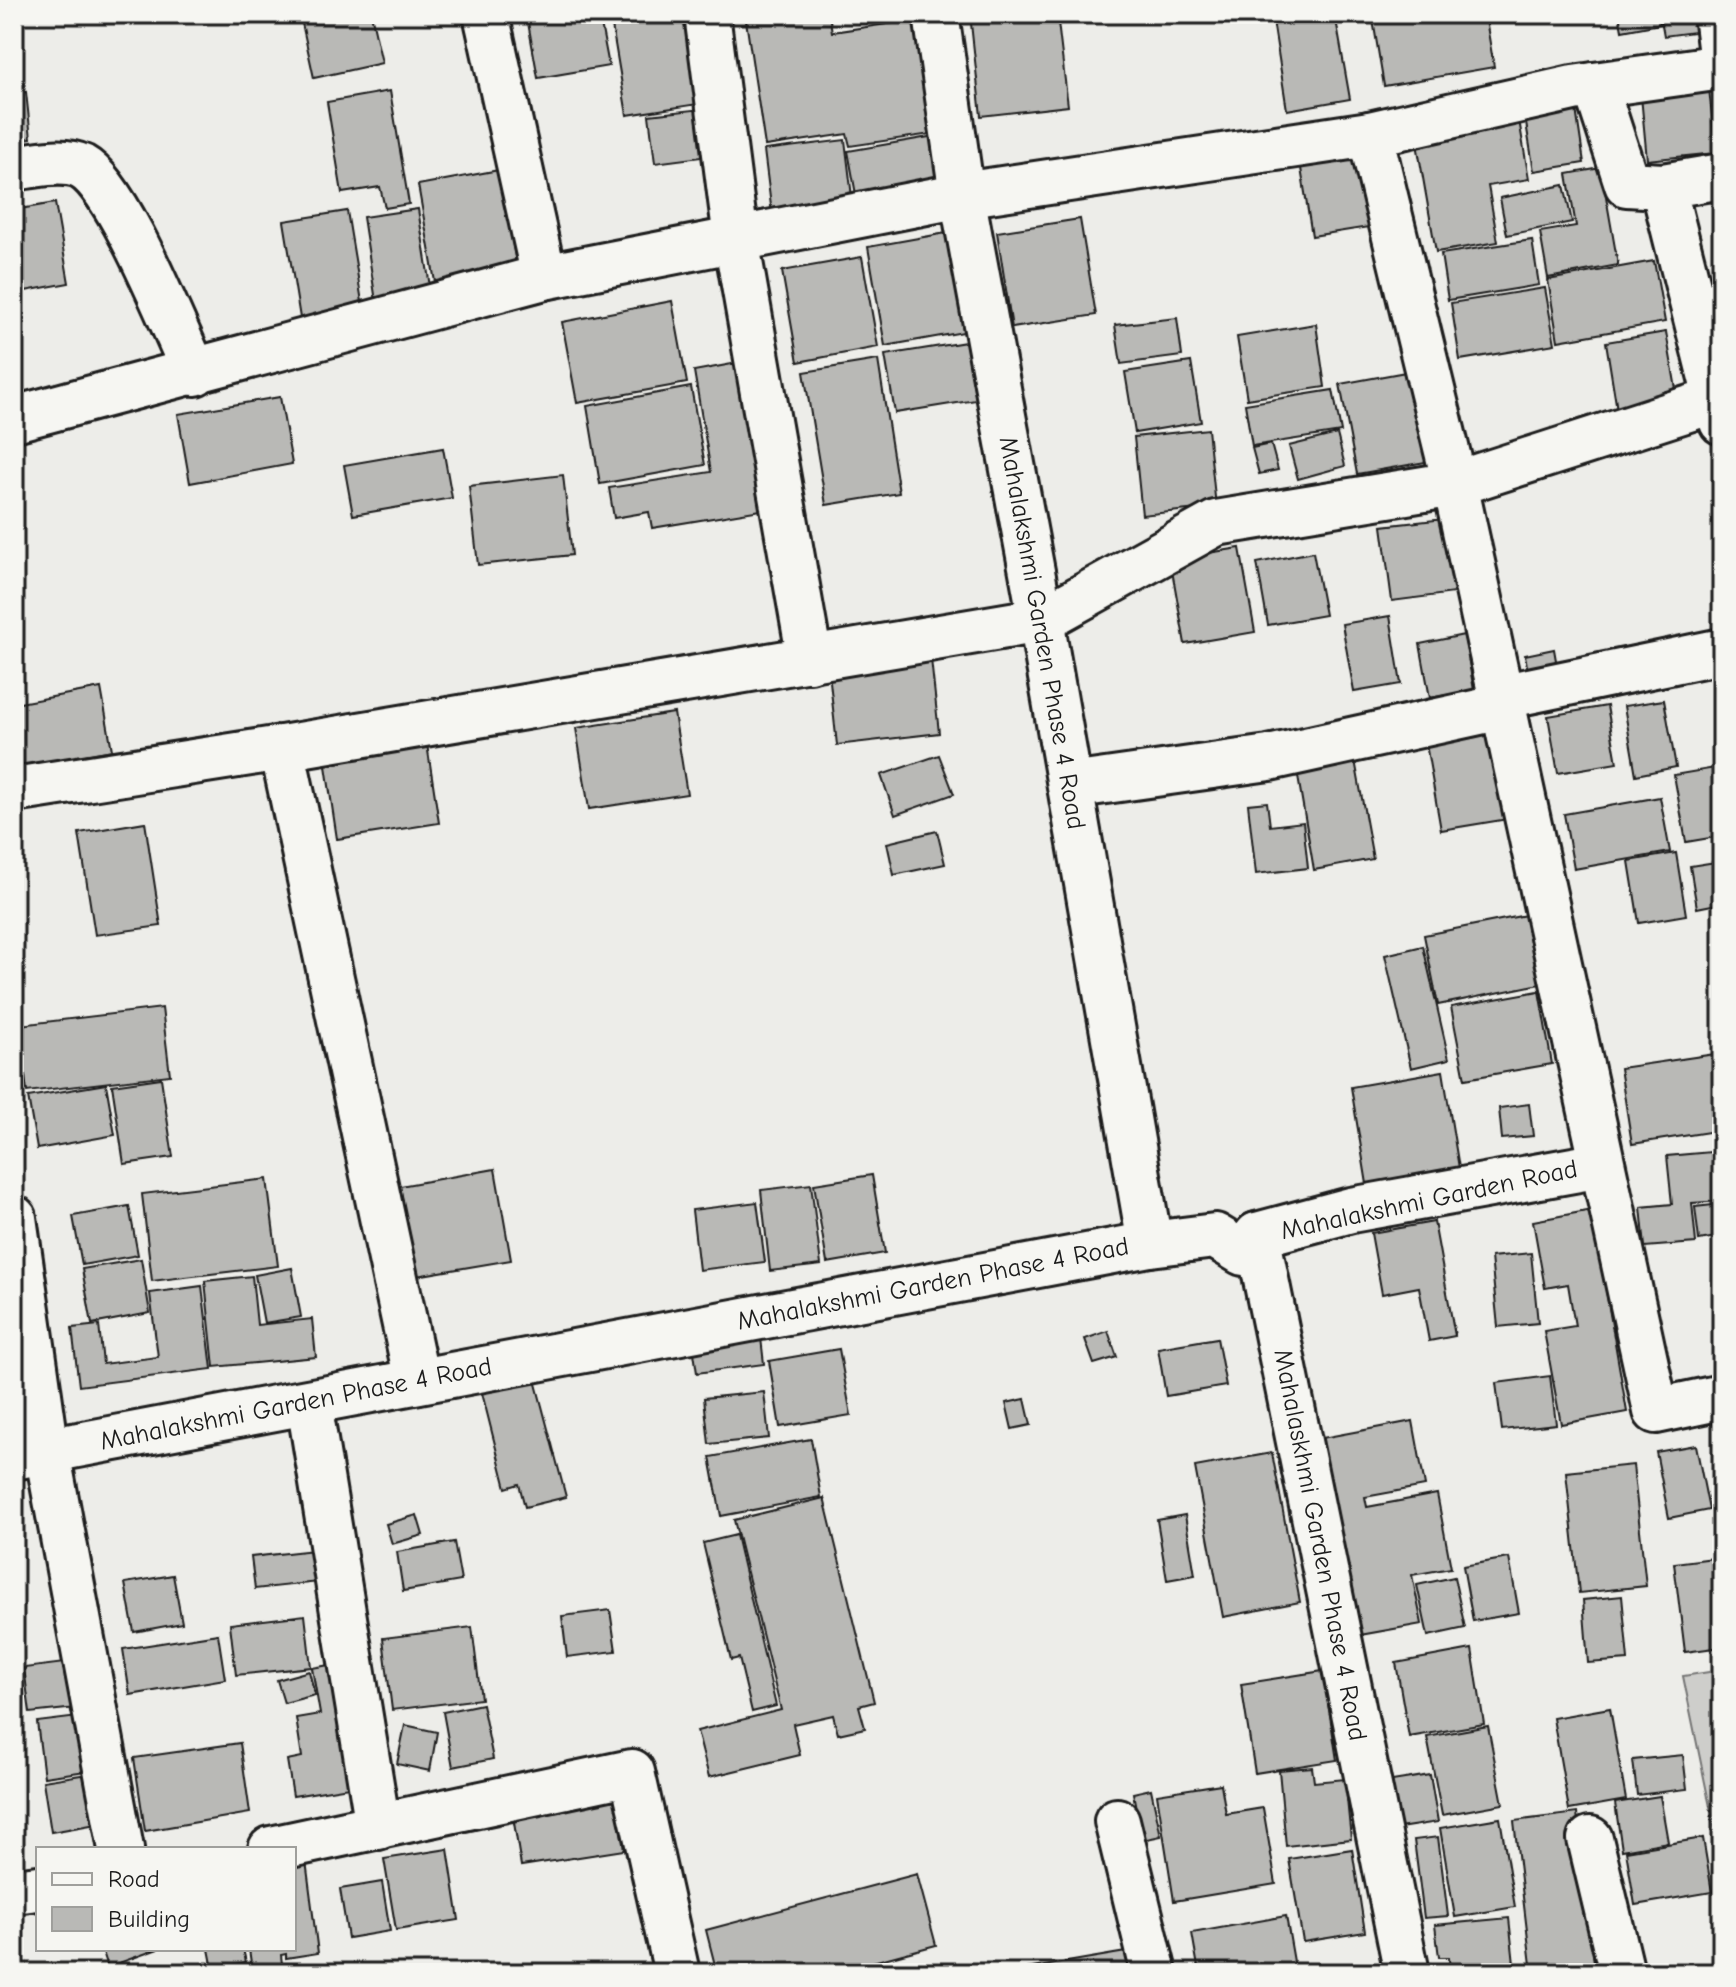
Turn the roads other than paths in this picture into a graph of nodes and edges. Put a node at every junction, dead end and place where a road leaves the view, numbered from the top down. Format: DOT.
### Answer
graph roads {
  1 [pos="486,14"];
  2 [pos="707,14"];
  3 [pos="936,14"];
  4 [pos="1716,14"];
  5 [pos="1722,65"];
  6 [pos="1595,85"];
  7 [pos="1370,134"];
  8 [pos="14,168"];
  9 [pos="1722,176"];
  10 [pos="1663,186"];
  11 [pos="962,195"];
  12 [pos="736,239"];
  13 [pos="544,277"];
  14 [pos="195,373"];
  15 [pos="1721,406"];
  16 [pos="14,419"];
  17 [pos="1455,484"];
  18 [pos="1041,620"];
  19 [pos="1722,651"];
  20 [pos="810,660"];
  21 [pos="1501,702"];
  22 [pos="282,748"];
  23 [pos="1070,786"];
  24 [pos="14,790"];
  25 [pos="1601,1165"];
  26 [pos="14,1218"];
  27 [pos="1257,1235"];
  28 [pos="1150,1244"];
  29 [pos="417,1381"];
  30 [pos="1722,1397"];
  31 [pos="309,1403"];
  32 [pos="31,1454"];
  33 [pos="1117,1821"];
  34 [pos="378,1827"];
  35 [pos="1590,1839"];
  36 [pos="121,1847"];
  37 [pos="281,1847"];
  38 [pos="36,1888"];
  39 [pos="14,1891"];
  40 [pos="677,1973"];
  41 [pos="1154,1973"];
  42 [pos="1407,1973"];
  43 [pos="1622,1973"];
  1 -- 13 [label="street"];
  2 -- 12 [label="street"];
  3 -- 11 [label="street, Mahalakshmi Garden Phase 4 Road"];
  4 -- 5 [label="street"];
  5 -- 6 [label="street"];
  6 -- 7 [label="street"];
  6 -- 10 [label="street"];
  7 -- 11 [label="street"];
  7 -- 17 [label="street"];
  8 -- 14 [label="street"];
  9 -- 10 [label="street"];
  10 -- 15 [label="street"];
  11 -- 12 [label="street"];
  11 -- 18 [label="street, Mahalakshmi Garden Phase 4 Road"];
  12 -- 13 [label="street"];
  12 -- 20 [label="street"];
  13 -- 14 [label="street"];
  14 -- 16 [label="street"];
  15 -- 17 [label="street"];
  17 -- 18 [label="street"];
  17 -- 21 [label="street"];
  18 -- 20 [label="street"];
  18 -- 23 [label="street, Mahalakshmi Garden Phase 4 Road"];
  19 -- 21 [label="street"];
  20 -- 22 [label="street"];
  21 -- 23 [label="street"];
  21 -- 25 [label="street"];
  22 -- 24 [label="street"];
  22 -- 29 [label="street"];
  23 -- 28 [label="street, Mahalakshmi Garden Phase 4 Road"];
  25 -- 27 [label="street, Mahalakshmi Garden Road"];
  25 -- 30 [label="street"];
  26 -- 32 [label="street"];
  27 -- 28 [label="street"];
  27 -- 42 [label="street, Mahalaskhmi Garden Phase 4 Road"];
  28 -- 29 [label="street, Mahalakshmi Garden Phase 4 Road"];
  29 -- 31 [label="street, Mahalakshmi Garden Phase 4 Road"];
  31 -- 32 [label="street, Mahalakshmi Garden Phase 4 Road"];
  31 -- 34 [label="street"];
  32 -- 36 [label="street"];
  33 -- 41 [label="street"];
  34 -- 37 [label="street"];
  34 -- 40 [label="street"];
  35 -- 43 [label="street"];
  38 -- 39 [label="street"];
}
